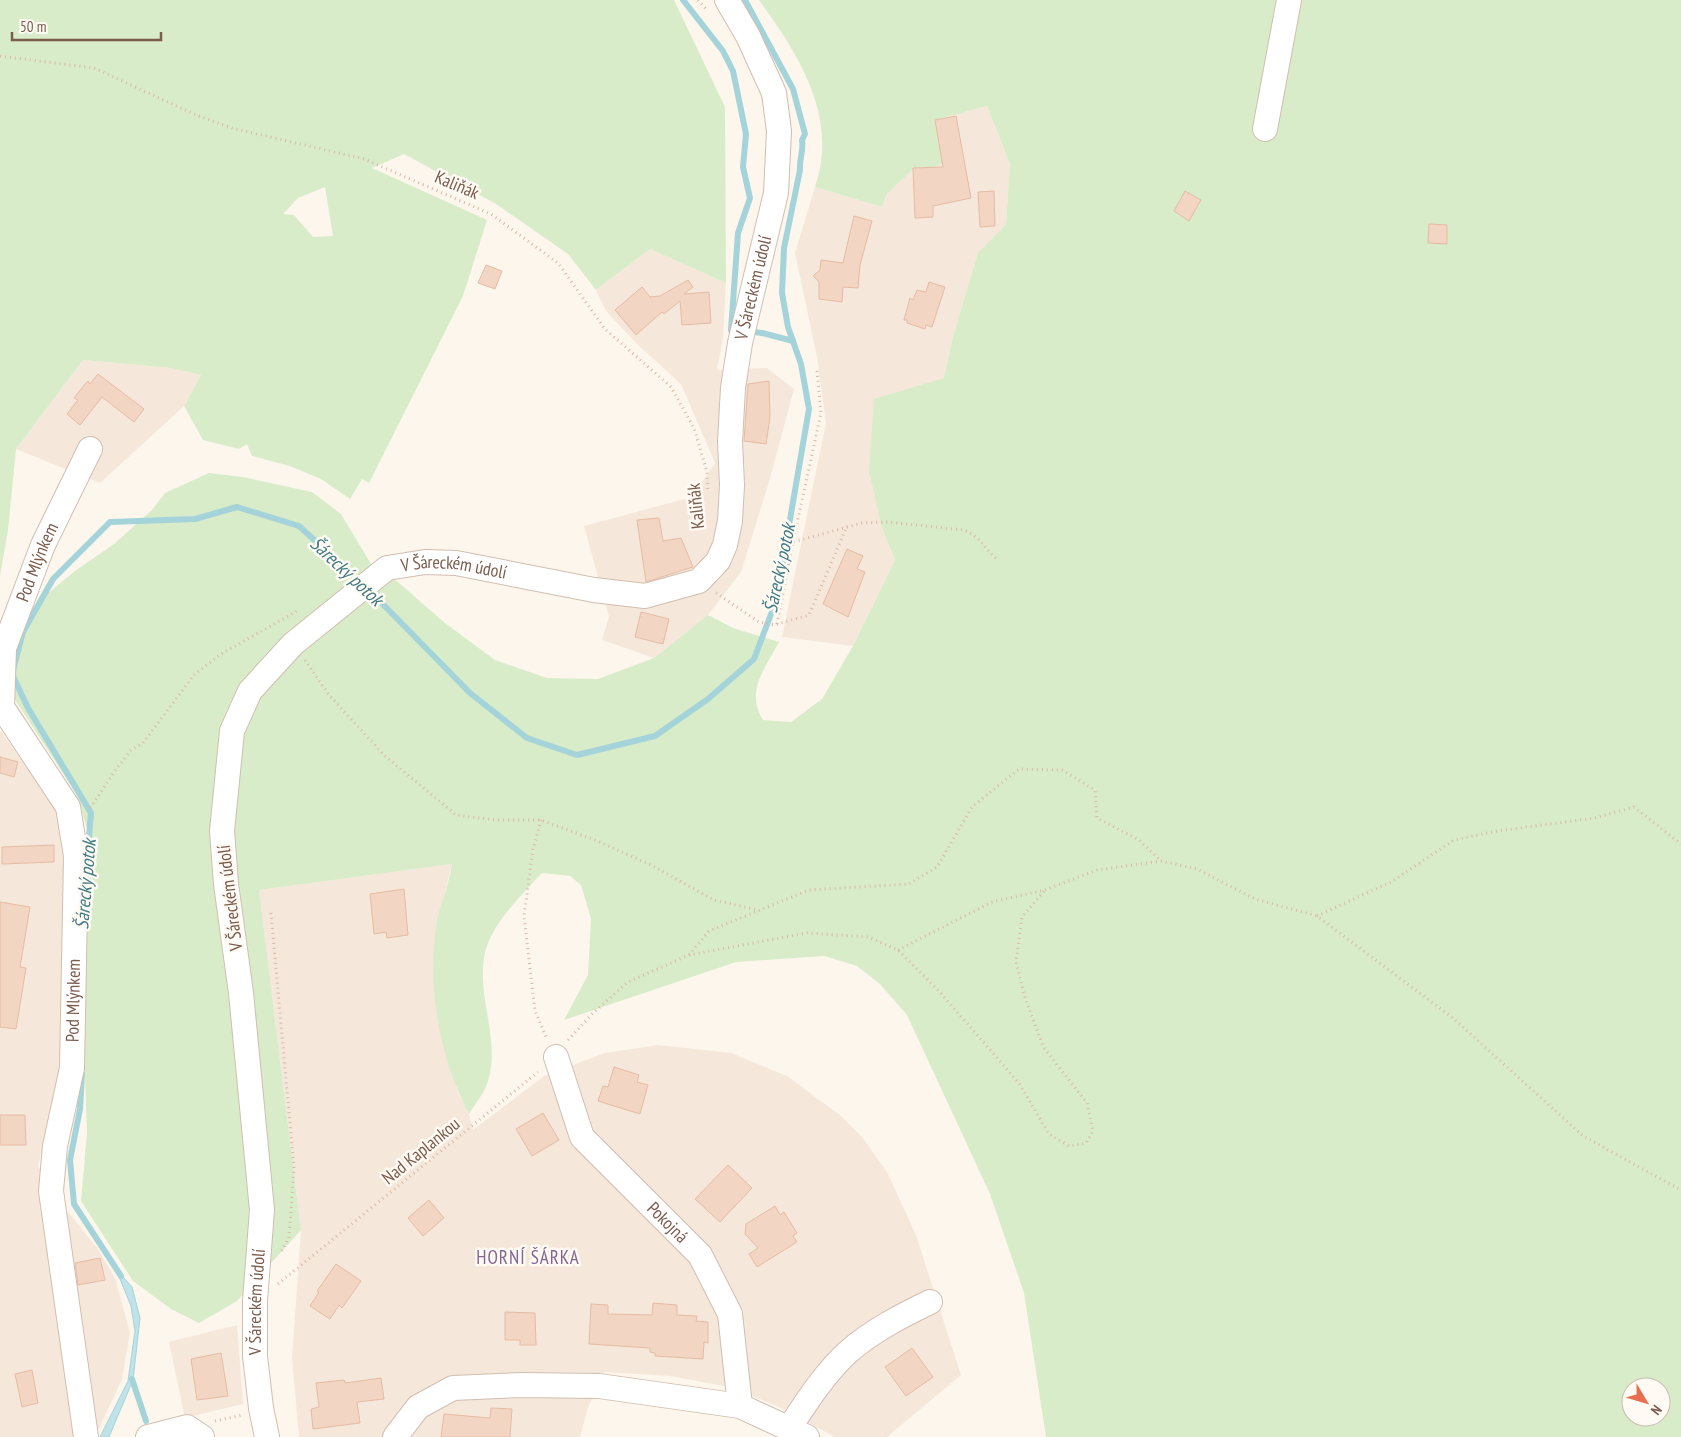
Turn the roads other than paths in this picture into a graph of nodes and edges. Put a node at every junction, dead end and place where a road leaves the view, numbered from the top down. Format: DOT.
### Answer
graph roads {
  1 [pos="1289,0"];
  2 [pos="718,6"];
  3 [pos="1265,129"];
  4 [pos="90,449"];
  5 [pos="556,1057"];
  6 [pos="930,1302"];
  7 [pos="740,1406"];
  8 [pos="194,1432"];
  9 [pos="798,1432"];
  10 [pos="86,1437"];
  11 [pos="148,1437"];
  12 [pos="267,1437"];
  13 [pos="395,1437"];
  1 -- 3 [label="street"];
  2 -- 12 [label="street, V Šáreckém údolí"];
  4 -- 10 [label="street, Pod Mlýnkem"];
  5 -- 7 [label="street, Pokojná"];
  6 -- 9 [label="street"];
  7 -- 9 [label="street"];
  7 -- 13 [label="street"];
  8 -- 11 [label="street"];
}
